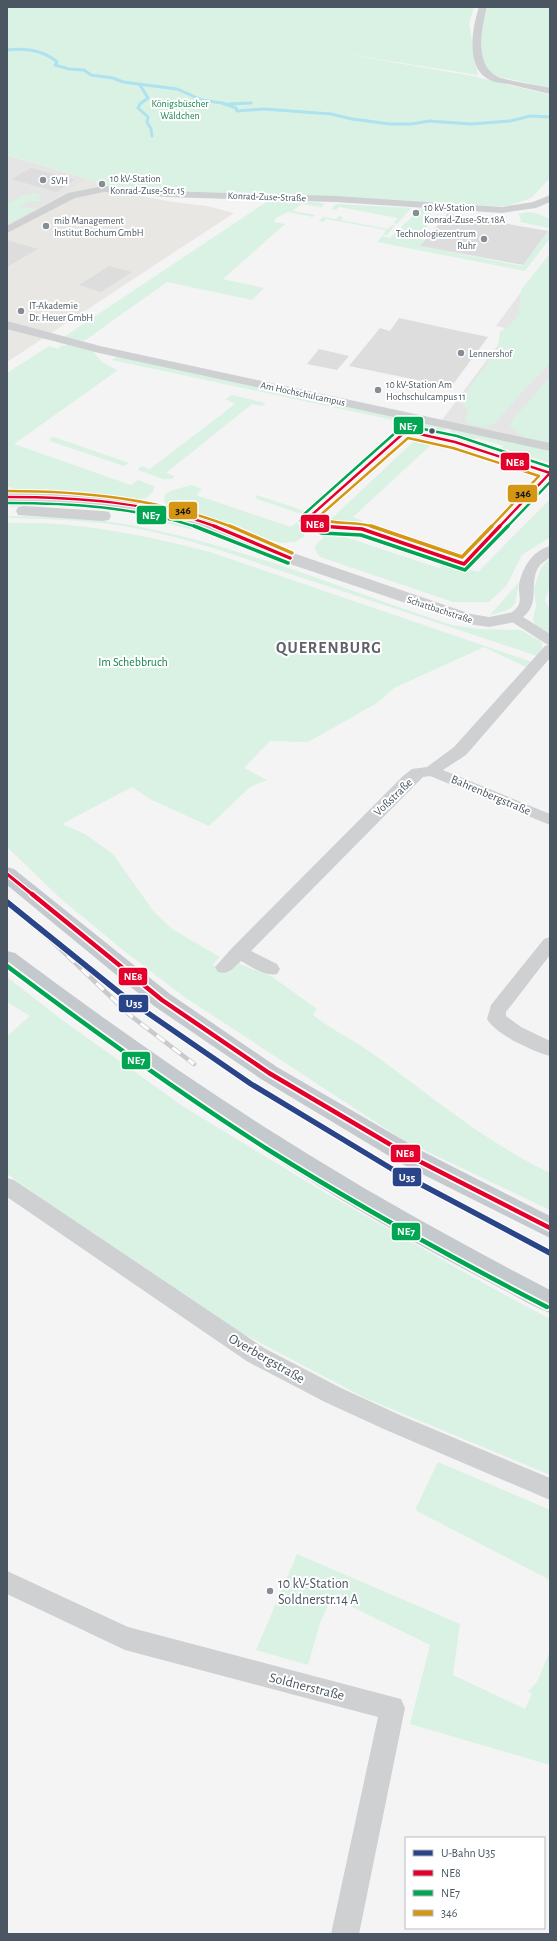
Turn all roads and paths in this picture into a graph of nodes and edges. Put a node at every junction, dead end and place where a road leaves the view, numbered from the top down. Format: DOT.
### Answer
graph roads {
  1 [pos="483,7"];
  2 [pos="550,91"];
  3 [pos="550,198"];
  4 [pos="7,230"];
  5 [pos="7,325"];
  6 [pos="550,447"];
  7 [pos="7,497"];
  8 [pos="7,511"];
  9 [pos="550,550"];
  10 [pos="290,558"];
  11 [pos="514,617"];
  12 [pos="550,641"];
  13 [pos="550,649"];
  14 [pos="431,771"];
  15 [pos="550,820"];
  16 [pos="7,874"];
  17 [pos="550,942"];
  18 [pos="238,952"];
  19 [pos="7,959"];
  20 [pos="224,967"];
  21 [pos="271,969"];
  22 [pos="550,1049"];
  23 [pos="7,1186"];
  24 [pos="550,1228"];
  25 [pos="550,1302"];
  26 [pos="550,1489"];
  27 [pos="7,1582"];
  28 [pos="345,1934"];
  1 -- 2 [label="street"];
  3 -- 4 [label="street, Konrad-Zuse-Straße"];
  5 -- 6 [label="street, Am Hochschulcampus"];
  7 -- 10 [label="street, Schattbachstraße"];
  8 -- 10 [label="street, Schattbachstraße"];
  9 -- 11 [label="street"];
  10 -- 11 [label="street, Schattbachstraße"];
  11 -- 12 [label="street"];
  13 -- 14 [label="street, Voßstraße"];
  14 -- 15 [label="street, Bahrenbergstraße"];
  14 -- 18 [label="street, Voßstraße"];
  16 -- 24 [label="highway"];
  17 -- 22 [label="street"];
  18 -- 20 [label="street, Voßstraße"];
  18 -- 21 [label="street"];
  19 -- 25 [label="highway"];
  23 -- 26 [label="street, Overbergstraße"];
  27 -- 28 [label="street, Soldnerstraße"];
}
